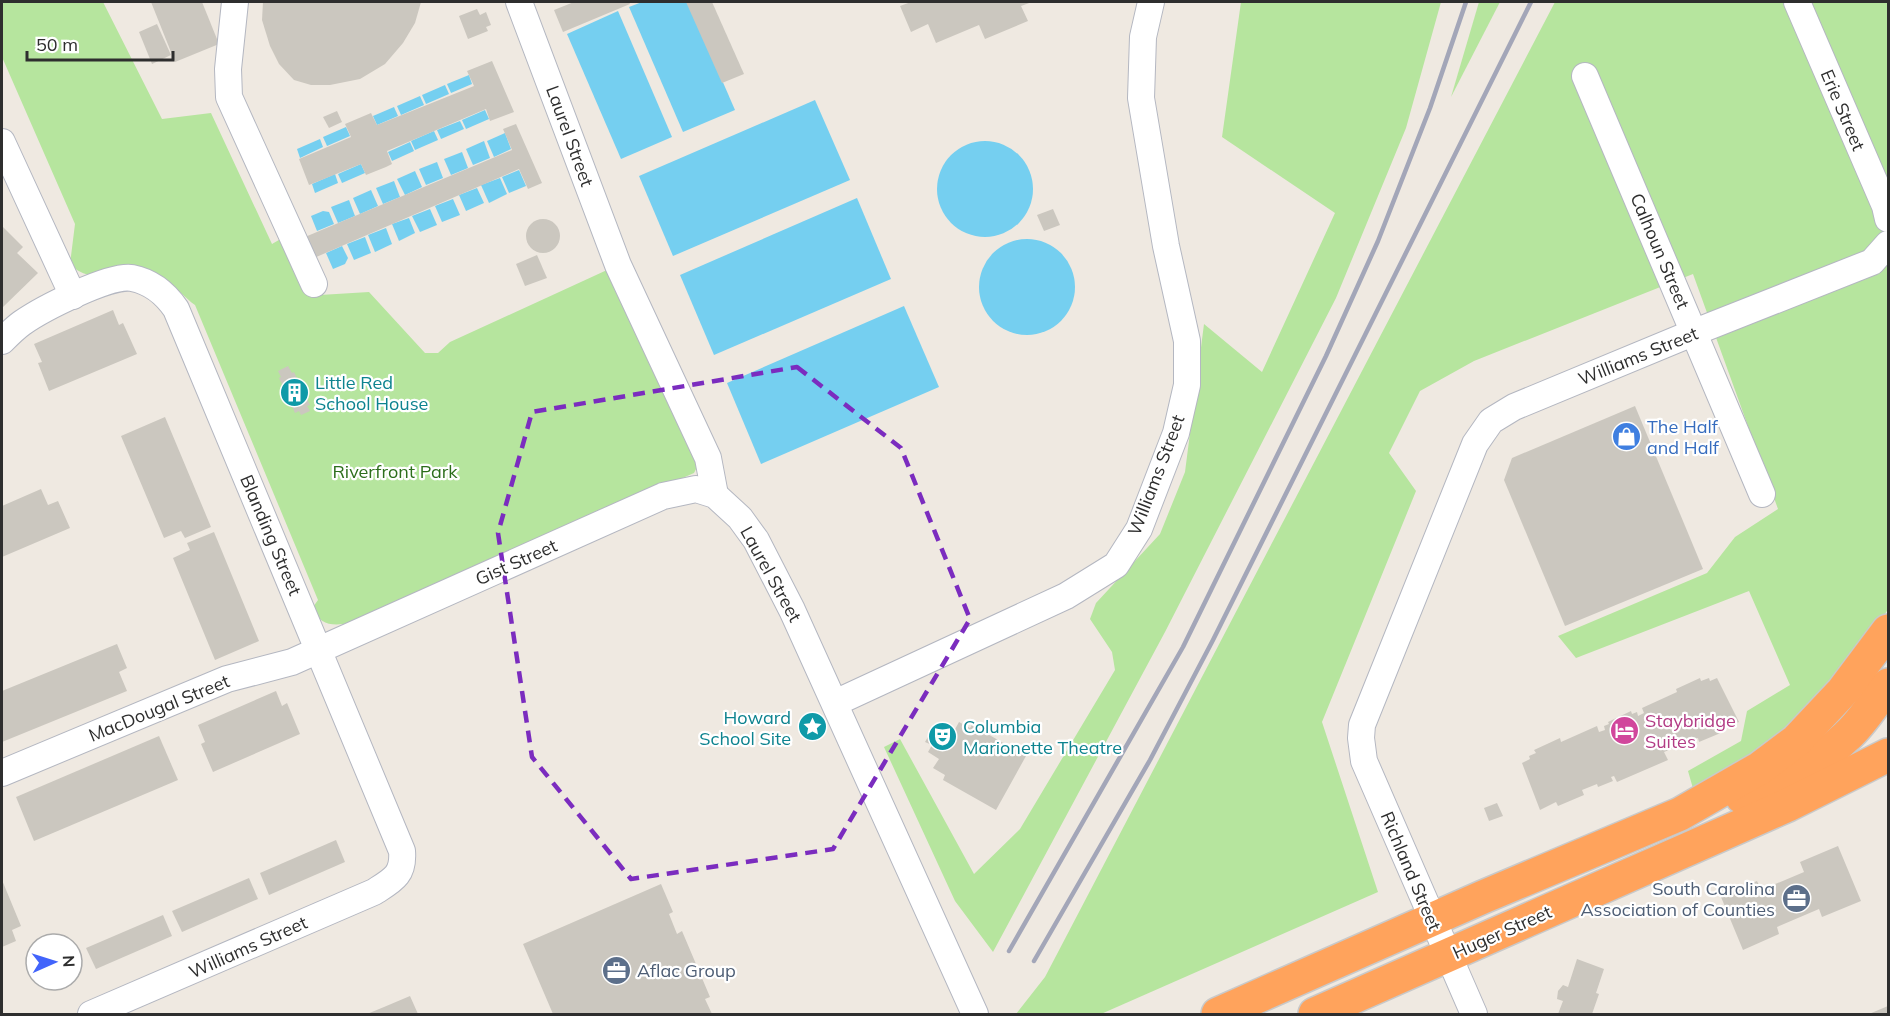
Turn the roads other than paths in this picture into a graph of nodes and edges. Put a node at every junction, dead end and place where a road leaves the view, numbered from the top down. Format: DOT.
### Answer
graph roads {
  1 [pos="235,2"];
  2 [pos="519,2"];
  3 [pos="1151,2"];
  4 [pos="1797,2"];
  5 [pos="1585,76"];
  6 [pos="2,142"];
  7 [pos="1888,219"];
  8 [pos="1888,244"];
  9 [pos="315,284"];
  10 [pos="73,296"];
  11 [pos="1695,332"];
  12 [pos="2,341"];
  13 [pos="1762,494"];
  14 [pos="715,495"];
  15 [pos="1888,631"];
  16 [pos="320,650"];
  17 [pos="1888,685"];
  18 [pos="835,703"];
  19 [pos="1362,725"];
  20 [pos="1888,755"];
  21 [pos="2,773"];
  22 [pos="1888,780"];
  23 [pos="1788,805"];
  24 [pos="1680,814"];
  25 [pos="400,872"];
  26 [pos="1432,920"];
  27 [pos="1448,956"];
  28 [pos="91,1014"];
  29 [pos="975,1014"];
  30 [pos="1218,1014"];
  31 [pos="1316,1014"];
  32 [pos="1474,1014"];
  1 -- 9 [label="street"];
  2 -- 14 [label="street, Laurel Street"];
  3 -- 18 [label="street, Williams Street"];
  4 -- 7 [label="street, Erie Street"];
  5 -- 11 [label="street, Calhoun Street"];
  6 -- 10 [label="street"];
  8 -- 11 [label="street, Williams Street"];
  10 -- 12 [label="street, Blanding Street"];
  10 -- 16 [label="street, Blanding Street"];
  11 -- 13 [label="street, Calhoun Street"];
  11 -- 19 [label="street, Williams Street"];
  14 -- 16 [label="street, Gist Street"];
  14 -- 18 [label="street, Laurel Street"];
  15 -- 24 [label="highway"];
  16 -- 21 [label="street, MacDougal Street"];
  16 -- 25 [label="street, Blanding Street"];
  17 -- 24 [label="highway"];
  18 -- 29 [label="street, Laurel Street"];
  19 -- 26 [label="street, Richland Street"];
  20 -- 23 [label="highway"];
  22 -- 23 [label="highway"];
  23 -- 27 [label="highway, Huger Street"];
  24 -- 26 [label="highway"];
  25 -- 28 [label="street, Williams Street"];
  26 -- 27 [label="street, Richland Street"];
  26 -- 30 [label="highway"];
  27 -- 31 [label="highway, Huger Street"];
  27 -- 32 [label="street, Richland Street"];
}
